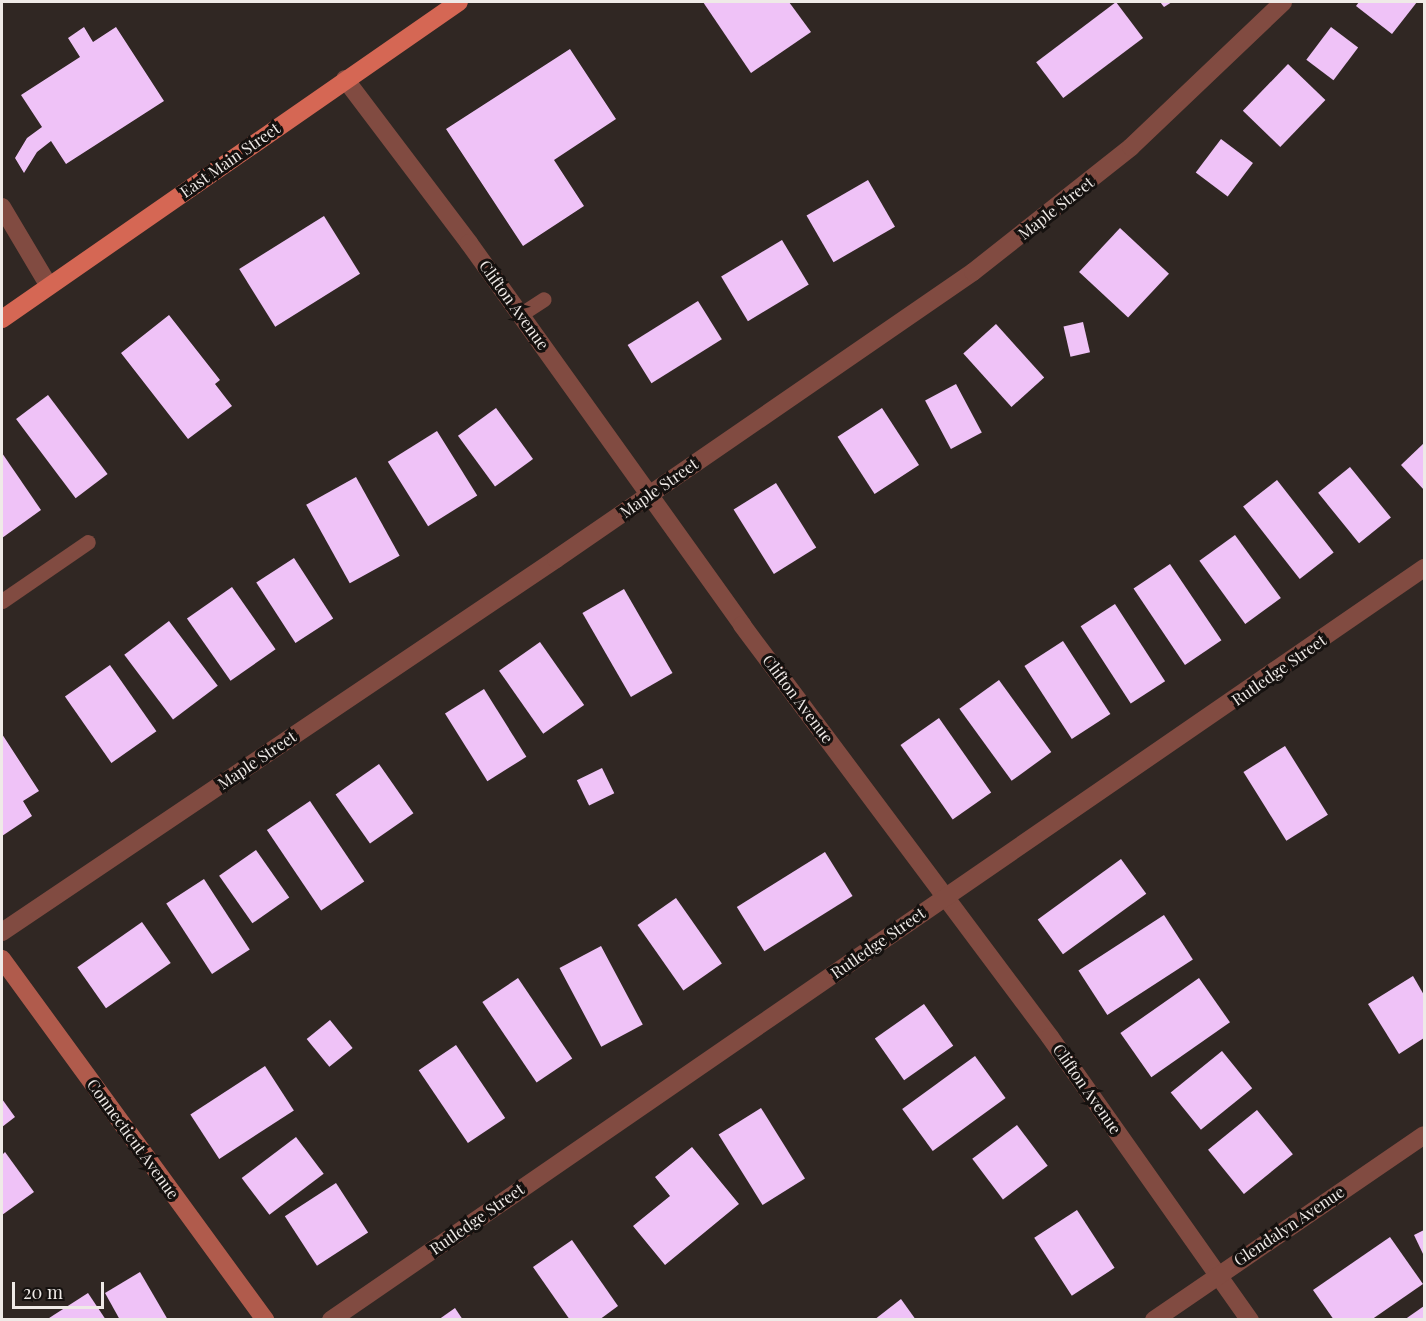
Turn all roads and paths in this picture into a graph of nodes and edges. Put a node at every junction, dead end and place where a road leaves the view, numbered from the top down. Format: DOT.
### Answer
graph roads {
  1 [pos="459,2"];
  2 [pos="1283,2"];
  3 [pos="345,79"];
  4 [pos="2,207"];
  5 [pos="49,286"];
  6 [pos="544,299"];
  7 [pos="520,314"];
  8 [pos="2,319"];
  9 [pos="650,494"];
  10 [pos="88,542"];
  11 [pos="1425,568"];
  12 [pos="2,601"];
  13 [pos="945,897"];
  14 [pos="2,932"];
  15 [pos="2,959"];
  16 [pos="1425,1135"];
  17 [pos="1218,1275"];
  18 [pos="264,1320"];
  19 [pos="331,1320"];
  20 [pos="1154,1320"];
  21 [pos="1250,1320"];
  1 -- 3 [label="main road, East Main Street"];
  2 -- 9 [label="street, Maple Street"];
  3 -- 5 [label="main road, East Main Street"];
  3 -- 7 [label="street, Clifton Avenue"];
  4 -- 5 [label="street"];
  5 -- 8 [label="main road, East Main Street"];
  6 -- 7 [label="lane"];
  7 -- 9 [label="street, Clifton Avenue"];
  9 -- 13 [label="street, Clifton Avenue"];
  9 -- 14 [label="street, Maple Street"];
  10 -- 12 [label="lane"];
  11 -- 13 [label="street, Rutledge Street"];
  13 -- 17 [label="street, Clifton Avenue"];
  13 -- 19 [label="street, Rutledge Street"];
  15 -- 18 [label="street, Connecticut Avenue"];
  16 -- 17 [label="street, Glendalyn Avenue"];
  17 -- 20 [label="street, Glendalyn Avenue"];
  17 -- 21 [label="street, Clifton Avenue"];
}
